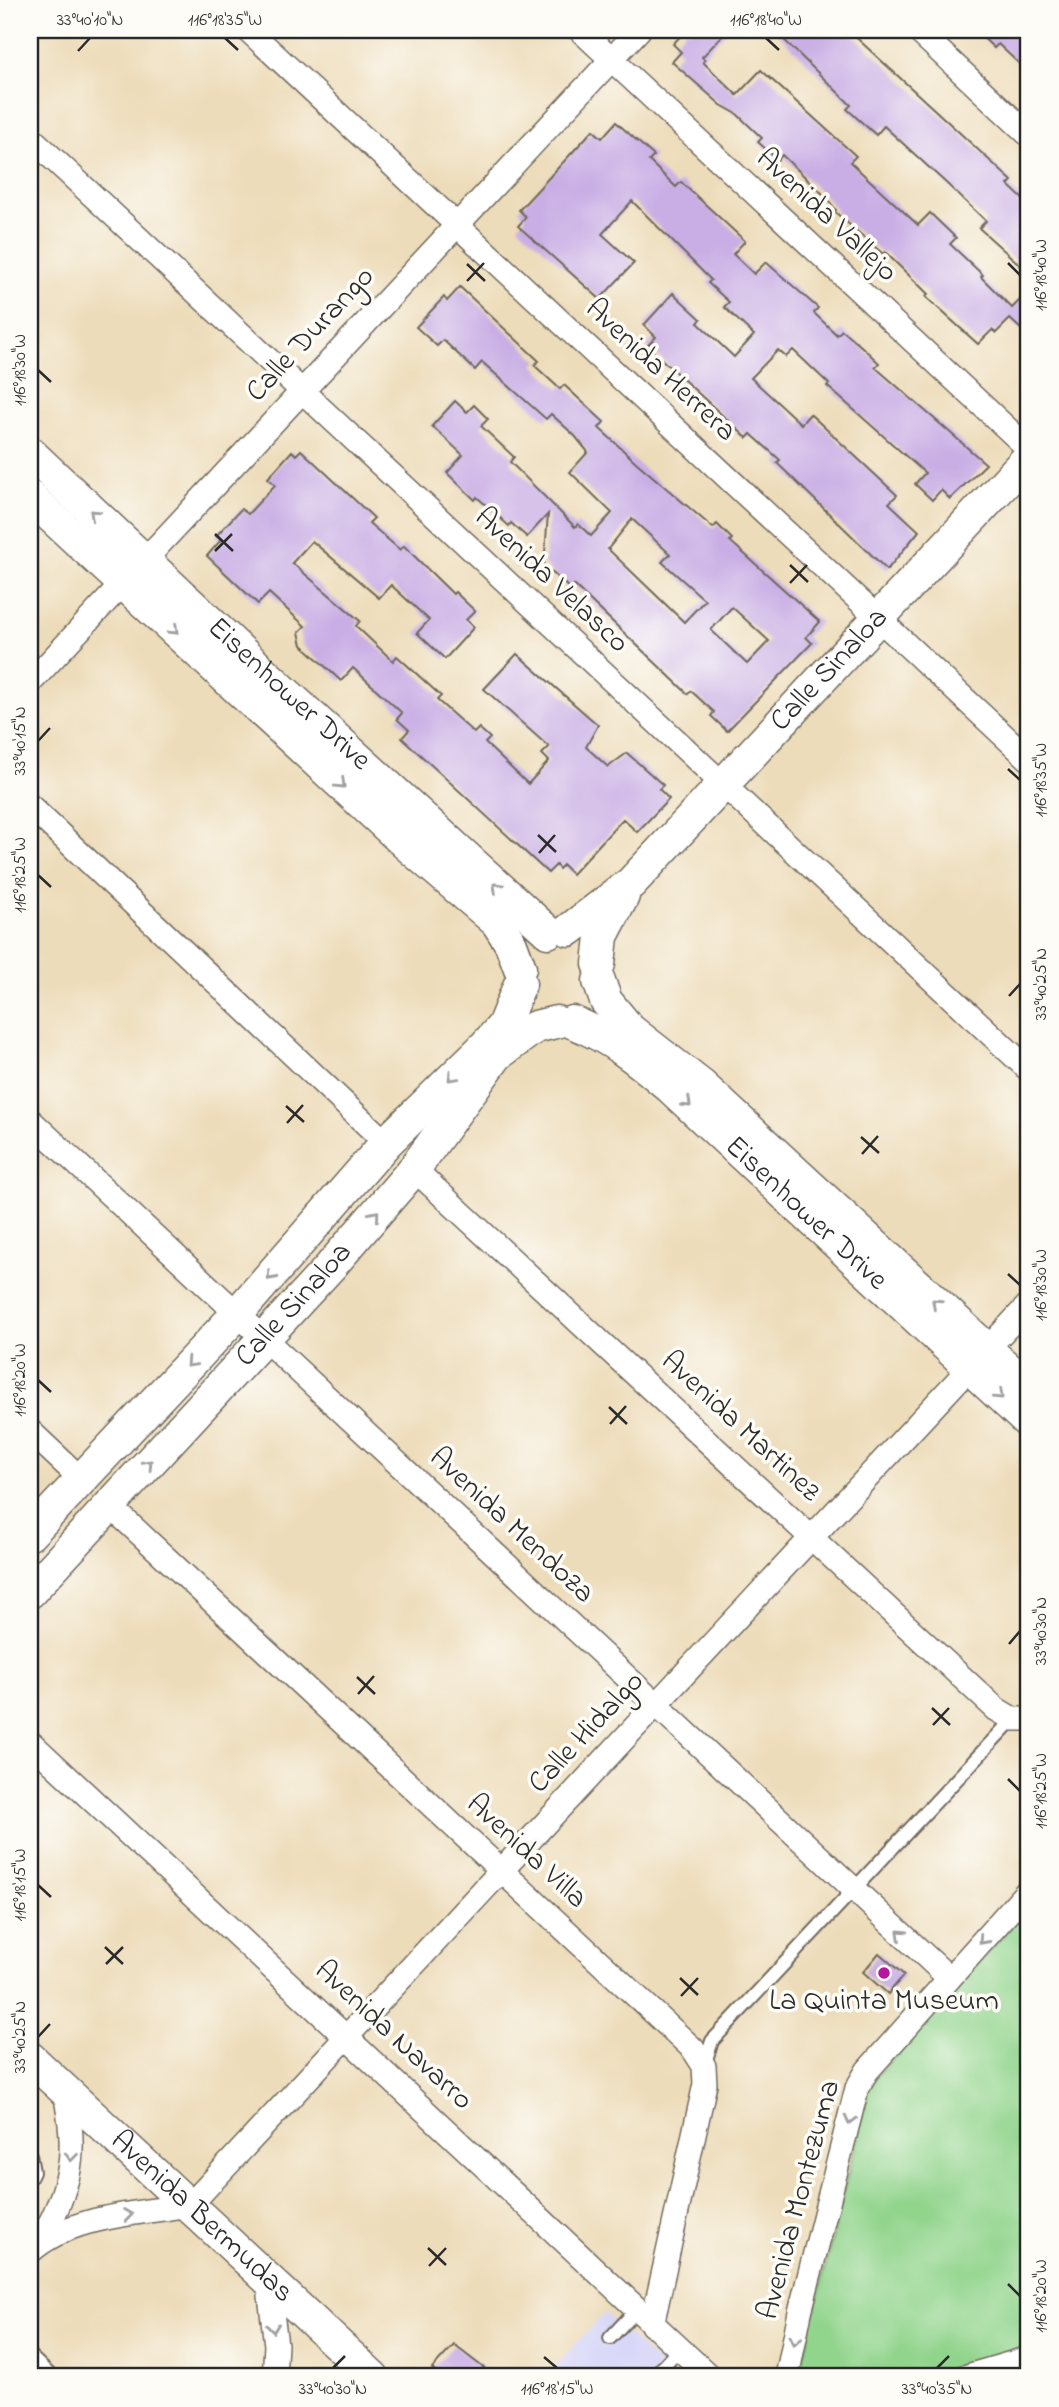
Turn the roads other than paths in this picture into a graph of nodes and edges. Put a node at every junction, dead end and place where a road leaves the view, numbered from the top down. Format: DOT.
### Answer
graph roads {
  1 [pos="248,30"];
  2 [pos="580,30"];
  3 [pos="639,30"];
  4 [pos="917,30"];
  5 [pos="612,59"];
  6 [pos="1029,135"];
  7 [pos="30,138"];
  8 [pos="457,225"];
  9 [pos="302,391"];
  10 [pos="1029,449"];
  11 [pos="30,453"];
  12 [pos="1029,457"];
  13 [pos="30,497"];
  14 [pos="133,572"];
  15 [pos="879,619"];
  16 [pos="30,684"];
  17 [pos="1029,759"];
  18 [pos="724,785"];
  19 [pos="30,806"];
  20 [pos="631,883"];
  21 [pos="559,931"];
  22 [pos="599,972"];
  23 [pos="520,976"];
  24 [pos="564,1022"];
  25 [pos="1029,1070"];
  26 [pos="30,1120"];
  27 [pos="386,1143"];
  28 [pos="414,1169"];
  29 [pos="1029,1304"];
  30 [pos="237,1314"];
  31 [pos="264,1339"];
  32 [pos="978,1359"];
  33 [pos="1029,1388"];
  34 [pos="1029,1423"];
  35 [pos="30,1431"];
  36 [pos="81,1479"];
  37 [pos="109,1506"];
  38 [pos="30,1534"];
  39 [pos="813,1536"];
  40 [pos="30,1591"];
  41 [pos="656,1704"];
  42 [pos="1021,1719"];
  43 [pos="30,1742"];
  44 [pos="501,1871"];
  45 [pos="853,1889"];
  46 [pos="1029,1889"];
  47 [pos="949,1978"];
  48 [pos="348,2035"];
  49 [pos="30,2058"];
  50 [pos="704,2066"];
  51 [pos="64,2090"];
  52 [pos="30,2155"];
  53 [pos="30,2178"];
  54 [pos="190,2205"];
  55 [pos="35,2247"];
  56 [pos="268,2279"];
  57 [pos="645,2317"];
  58 [pos="610,2338"];
  59 [pos="679,2349"];
  60 [pos="30,2356"];
  61 [pos="1029,2358"];
  62 [pos="52,2377"];
  63 [pos="274,2377"];
  64 [pos="373,2377"];
  65 [pos="653,2377"];
  66 [pos="710,2377"];
  67 [pos="787,2377"];
  68 [pos="964,2377"];
  1 -- 8 [label="street, Avenida Herrera"];
  2 -- 5 [label="street, Avenida Vallejo"];
  3 -- 5 [label="street, Calle Durango"];
  4 -- 6 [label="street"];
  5 -- 8 [label="street, Calle Durango"];
  5 -- 10 [label="street, Avenida Vallejo"];
  7 -- 9 [label="street, Avenida Velasco"];
  8 -- 9 [label="street, Calle Durango"];
  8 -- 15 [label="street, Avenida Herrera"];
  9 -- 14 [label="street, Calle Durango"];
  9 -- 18 [label="street, Avenida Velasco"];
  14 -- 11 [label="main road, Eisenhower Drive, one-way"];
  12 -- 15 [label="main road, Calle Sinaloa"];
  13 -- 14 [label="main road, Eisenhower Drive"];
  14 -- 16 [label="street, Calle Durango"];
  21 -- 14 [label="main road, Eisenhower Drive, one-way"];
  14 -- 23 [label="main road, Eisenhower Drive, one-way"];
  15 -- 17 [label="street, Avenida Herrera"];
  15 -- 18 [label="main road, Calle Sinaloa"];
  18 -- 20 [label="main road, Calle Sinaloa"];
  18 -- 25 [label="street, Avenida Velasco"];
  19 -- 27 [label="street"];
  20 -- 21 [label="main road, Calle Sinaloa"];
  20 -- 22 [label="main road, Calle Sinaloa"];
  21 -- 22 [label="main road"];
  21 -- 23 [label="main road"];
  22 -- 24 [label="main road"];
  32 -- 22 [label="main road, Eisenhower Drive, one-way"];
  23 -- 24 [label="main road"];
  23 -- 27 [label="main road, Calle Sinaloa, one-way"];
  24 -- 28 [label="main road, Calle Sinaloa"];
  24 -- 32 [label="main road, Eisenhower Drive, one-way"];
  26 -- 30 [label="street, Avenida Mendoza"];
  27 -- 30 [label="main road, Calle Sinaloa, one-way"];
  31 -- 28 [label="main road, Calle Sinaloa, one-way"];
  28 -- 39 [label="street, Avenida Martinez"];
  29 -- 32 [label="street, Calle Hidalgo"];
  30 -- 31 [label="street, Avenida Mendoza"];
  30 -- 36 [label="main road, Calle Sinaloa, one-way"];
  37 -- 31 [label="main road, Calle Sinaloa, one-way"];
  31 -- 41 [label="street, Avenida Mendoza"];
  32 -- 33 [label="main road, Eisenhower Drive"];
  32 -- 34 [label="main road, Eisenhower Drive, one-way"];
  32 -- 39 [label="street, Calle Hidalgo"];
  35 -- 36 [label="street"];
  36 -- 38 [label="main road, Calle Sinaloa"];
  37 -- 40 [label="main road, Calle Sinaloa"];
  37 -- 44 [label="street, Avenida Villa"];
  39 -- 41 [label="street, Calle Hidalgo"];
  39 -- 42 [label="street, Avenida Martinez"];
  41 -- 44 [label="street, Calle Hidalgo"];
  41 -- 45 [label="street, Avenida Mendoza"];
  42 -- 45 [label="lane"];
  43 -- 48 [label="street, Avenida Navarro"];
  44 -- 48 [label="street, Calle Hidalgo"];
  44 -- 50 [label="street, Avenida Villa"];
  47 -- 45 [label="street, Avenida Mendoza, one-way"];
  45 -- 50 [label="lane"];
  46 -- 47 [label="street, Avenida Montezuma, one-way"];
  47 -- 67 [label="street, Avenida Montezuma, one-way"];
  48 -- 54 [label="street, Calle Hidalgo"];
  48 -- 57 [label="street, Avenida Navarro"];
  49 -- 51 [label="main road, Avenida Bermudas"];
  50 -- 57 [label="street"];
  51 -- 54 [label="main road, Avenida Bermudas"];
  51 -- 55 [label="street, one-way"];
  52 -- 53 [label="lane"];
  55 -- 54 [label="street, one-way"];
  54 -- 56 [label="main road, Avenida Bermudas"];
  56 -- 63 [label="street, one-way"];
  56 -- 64 [label="main road, Avenida Bermudas"];
  57 -- 58 [label="lane"];
  57 -- 59 [label="street, Avenida Navarro"];
  59 -- 65 [label="lane"];
  59 -- 66 [label="street, Avenida Navarro"];
  60 -- 62 [label="lane"];
  61 -- 68 [label="street"];
}
